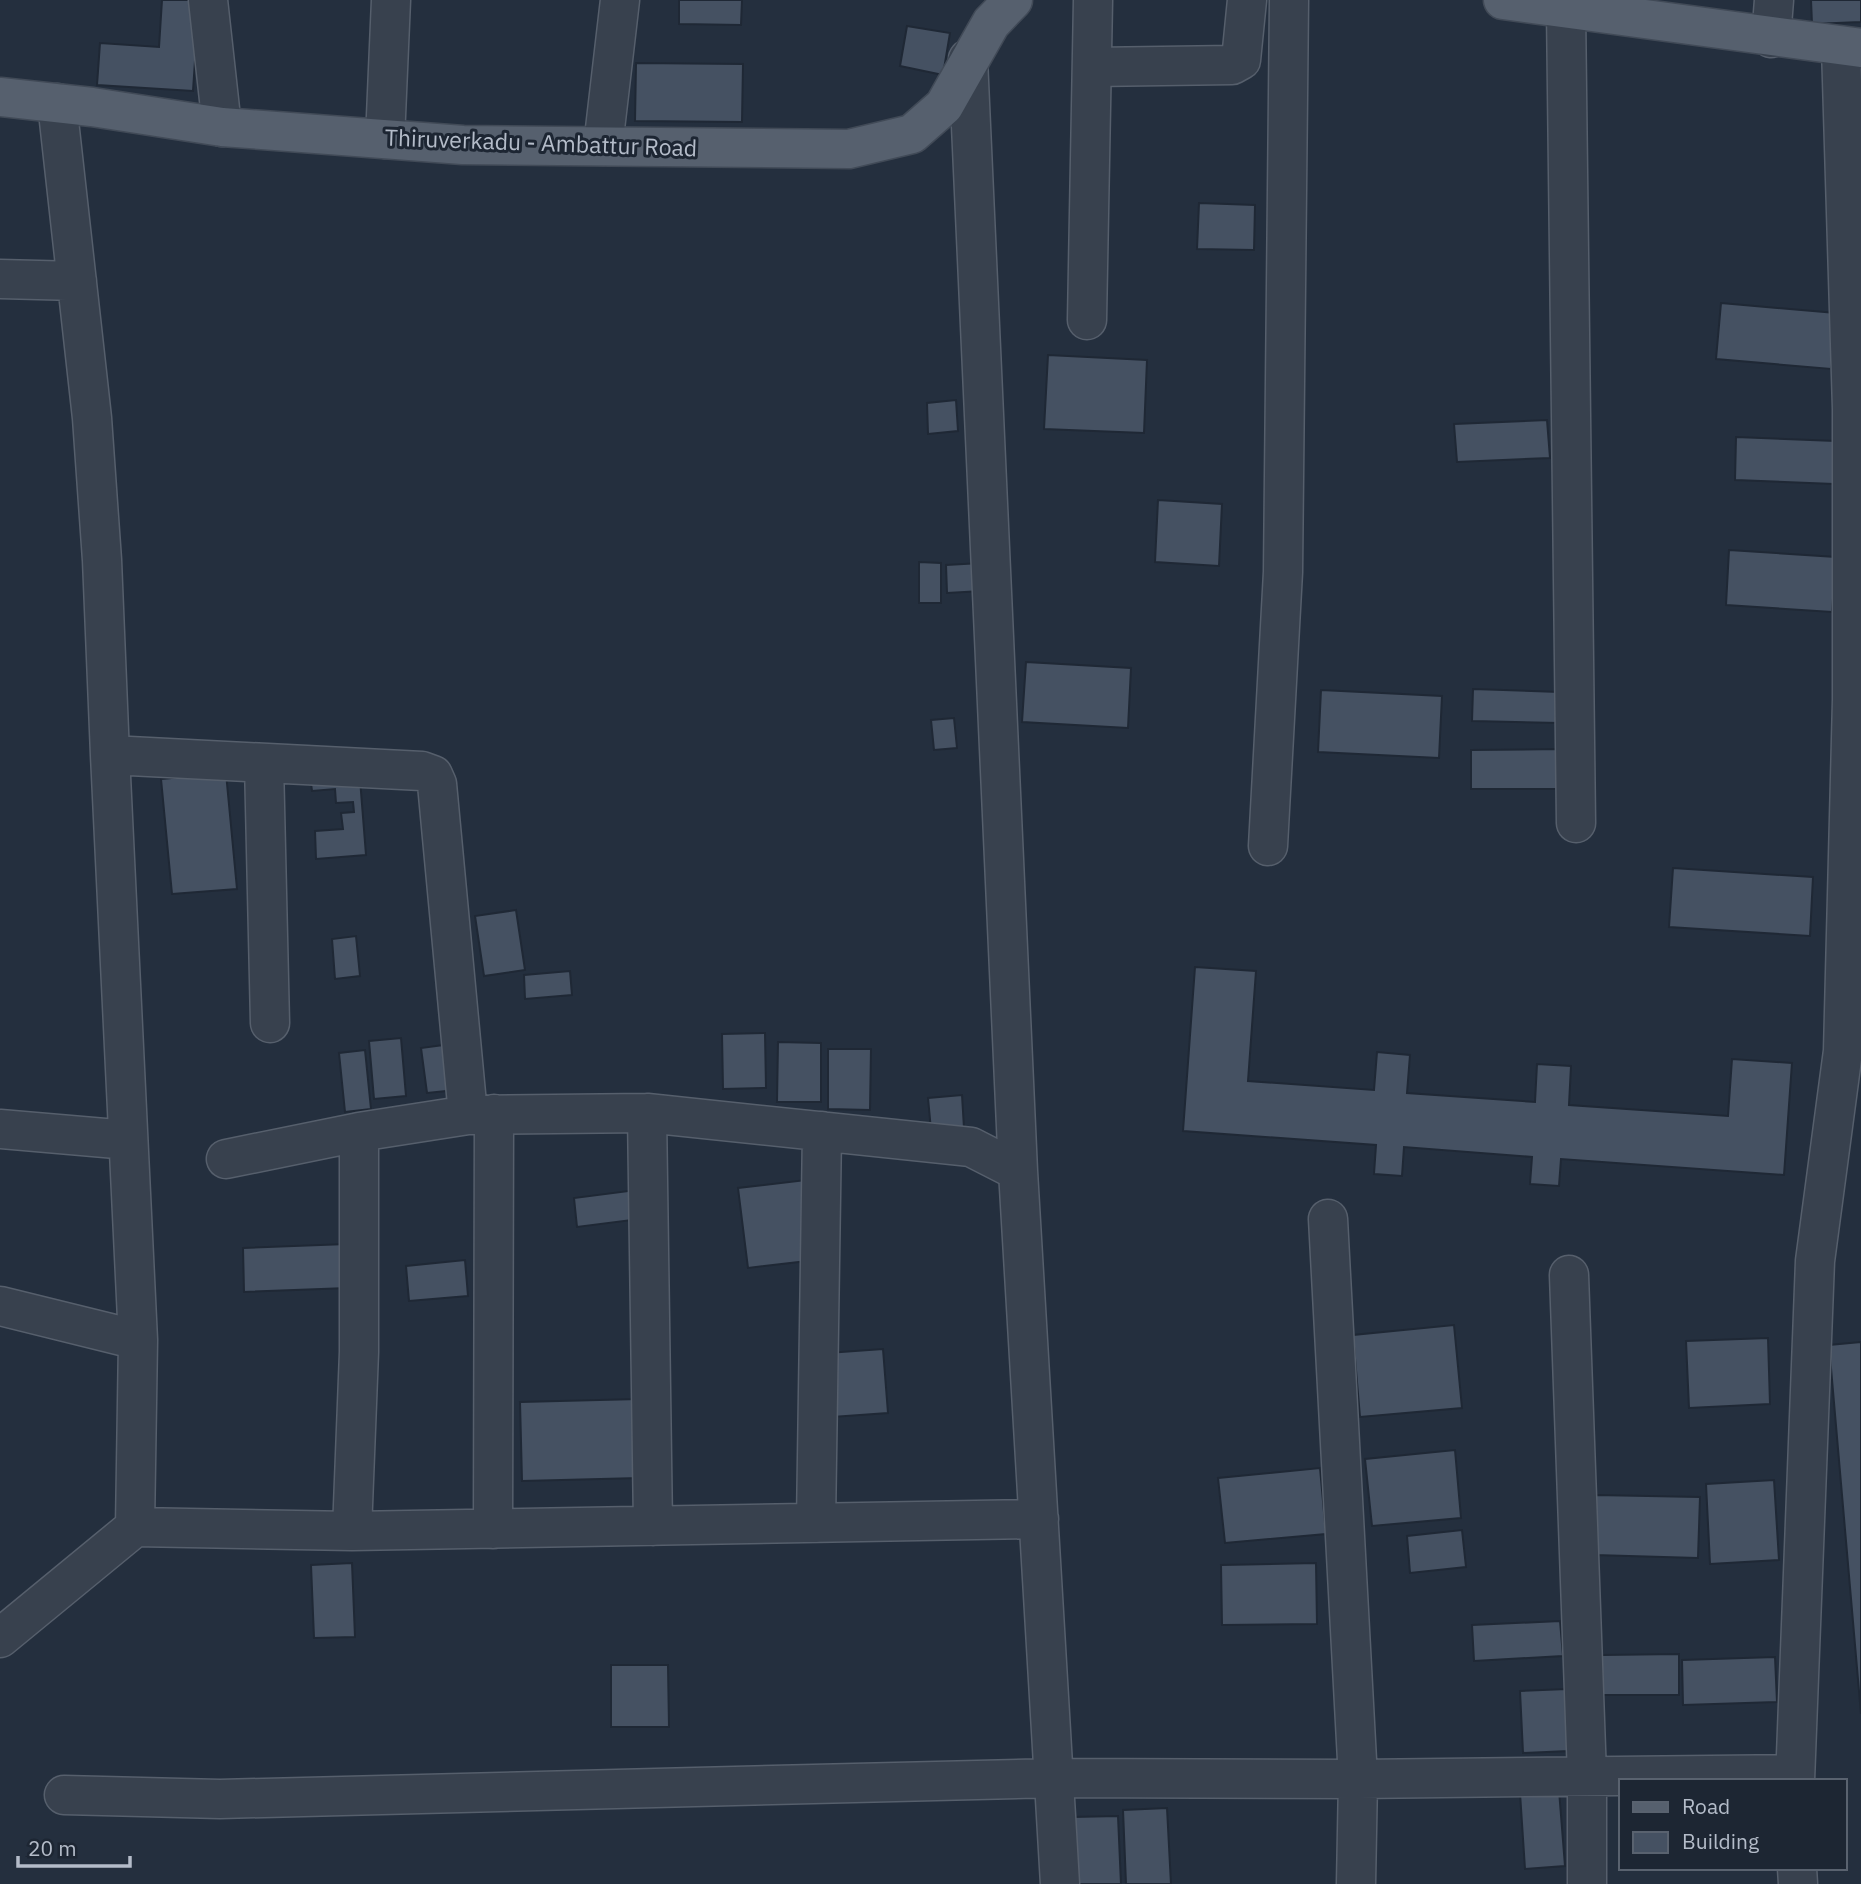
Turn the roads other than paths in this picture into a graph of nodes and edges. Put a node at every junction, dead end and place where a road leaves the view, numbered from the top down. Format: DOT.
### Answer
graph roads {
  1 [pos="208,0"];
  2 [pos="391,0"];
  3 [pos="620,0"];
  4 [pos="1013,0"];
  5 [pos="1093,0"];
  6 [pos="1247,0"];
  7 [pos="1289,0"];
  8 [pos="1503,0"];
  9 [pos="1774,0"];
  10 [pos="1566,9"];
  11 [pos="1771,38"];
  12 [pos="1851,48"];
  13 [pos="968,59"];
  14 [pos="1092,67"];
  15 [pos="0,97"];
  16 [pos="57,103"];
  17 [pos="222,127"];
  18 [pos="385,139"];
  19 [pos="603,146"];
  20 [pos="0,279"];
  21 [pos="76,281"];
  22 [pos="1087,320"];
  23 [pos="1857,698"];
  24 [pos="110,755"];
  25 [pos="264,763"];
  26 [pos="1576,823"];
  27 [pos="1268,846"];
  28 [pos="270,1023"];
  29 [pos="647,1113"];
  30 [pos="481,1114"];
  31 [pos="0,1129"];
  32 [pos="822,1131"];
  33 [pos="359,1132"];
  34 [pos="128,1140"];
  35 [pos="226,1159"];
  36 [pos="1018,1171"];
  37 [pos="1328,1219"];
  38 [pos="1569,1275"];
  39 [pos="0,1306"];
  40 [pos="138,1340"];
  41 [pos="1039,1519"];
  42 [pos="816,1523"];
  43 [pos="653,1525"];
  44 [pos="135,1527"];
  45 [pos="493,1529"];
  46 [pos="352,1531"];
  47 [pos="0,1639"];
  48 [pos="1587,1776"];
  49 [pos="1054,1778"];
  50 [pos="1795,1778"];
  51 [pos="1358,1779"];
  52 [pos="64,1795"];
  53 [pos="1060,1884"];
  54 [pos="1356,1884"];
  55 [pos="1587,1884"];
  1 -- 17 [label="street"];
  2 -- 18 [label="street"];
  3 -- 19 [label="street"];
  4 -- 13 [label="main road, Thiruverkadu - Ambattur Road"];
  5 -- 14 [label="street"];
  6 -- 14 [label="street"];
  7 -- 27 [label="street"];
  8 -- 10 [label="main road"];
  9 -- 11 [label="street"];
  10 -- 11 [label="main road"];
  10 -- 26 [label="street"];
  11 -- 12 [label="main road"];
  12 -- 23 [label="street"];
  13 -- 19 [label="main road, Thiruverkadu - Ambattur Road"];
  13 -- 36 [label="street"];
  14 -- 22 [label="street"];
  15 -- 16 [label="main road, Thiruverkadu - Ambattur Road"];
  16 -- 17 [label="main road, Thiruverkadu - Ambattur Road"];
  16 -- 21 [label="street"];
  17 -- 18 [label="main road, Thiruverkadu - Ambattur Road"];
  18 -- 19 [label="main road, Thiruverkadu - Ambattur Road"];
  20 -- 21 [label="street"];
  21 -- 24 [label="street"];
  23 -- 50 [label="street"];
  24 -- 25 [label="street"];
  24 -- 34 [label="street"];
  25 -- 28 [label="street"];
  25 -- 30 [label="street"];
  29 -- 30 [label="street"];
  29 -- 32 [label="street"];
  29 -- 43 [label="street"];
  30 -- 33 [label="street"];
  30 -- 45 [label="street"];
  31 -- 34 [label="street"];
  32 -- 36 [label="street"];
  32 -- 42 [label="street"];
  33 -- 35 [label="street"];
  33 -- 46 [label="street"];
  34 -- 40 [label="street"];
  36 -- 41 [label="street"];
  37 -- 51 [label="street"];
  38 -- 48 [label="street"];
  39 -- 40 [label="street"];
  40 -- 44 [label="street"];
  41 -- 42 [label="street"];
  41 -- 49 [label="street"];
  42 -- 43 [label="street"];
  43 -- 45 [label="street"];
  44 -- 46 [label="street"];
  44 -- 47 [label="street"];
  45 -- 46 [label="street"];
  48 -- 50 [label="street"];
  48 -- 51 [label="street"];
  48 -- 55 [label="street"];
  49 -- 51 [label="street"];
  49 -- 52 [label="street"];
  49 -- 53 [label="street"];
  51 -- 54 [label="street"];
}
